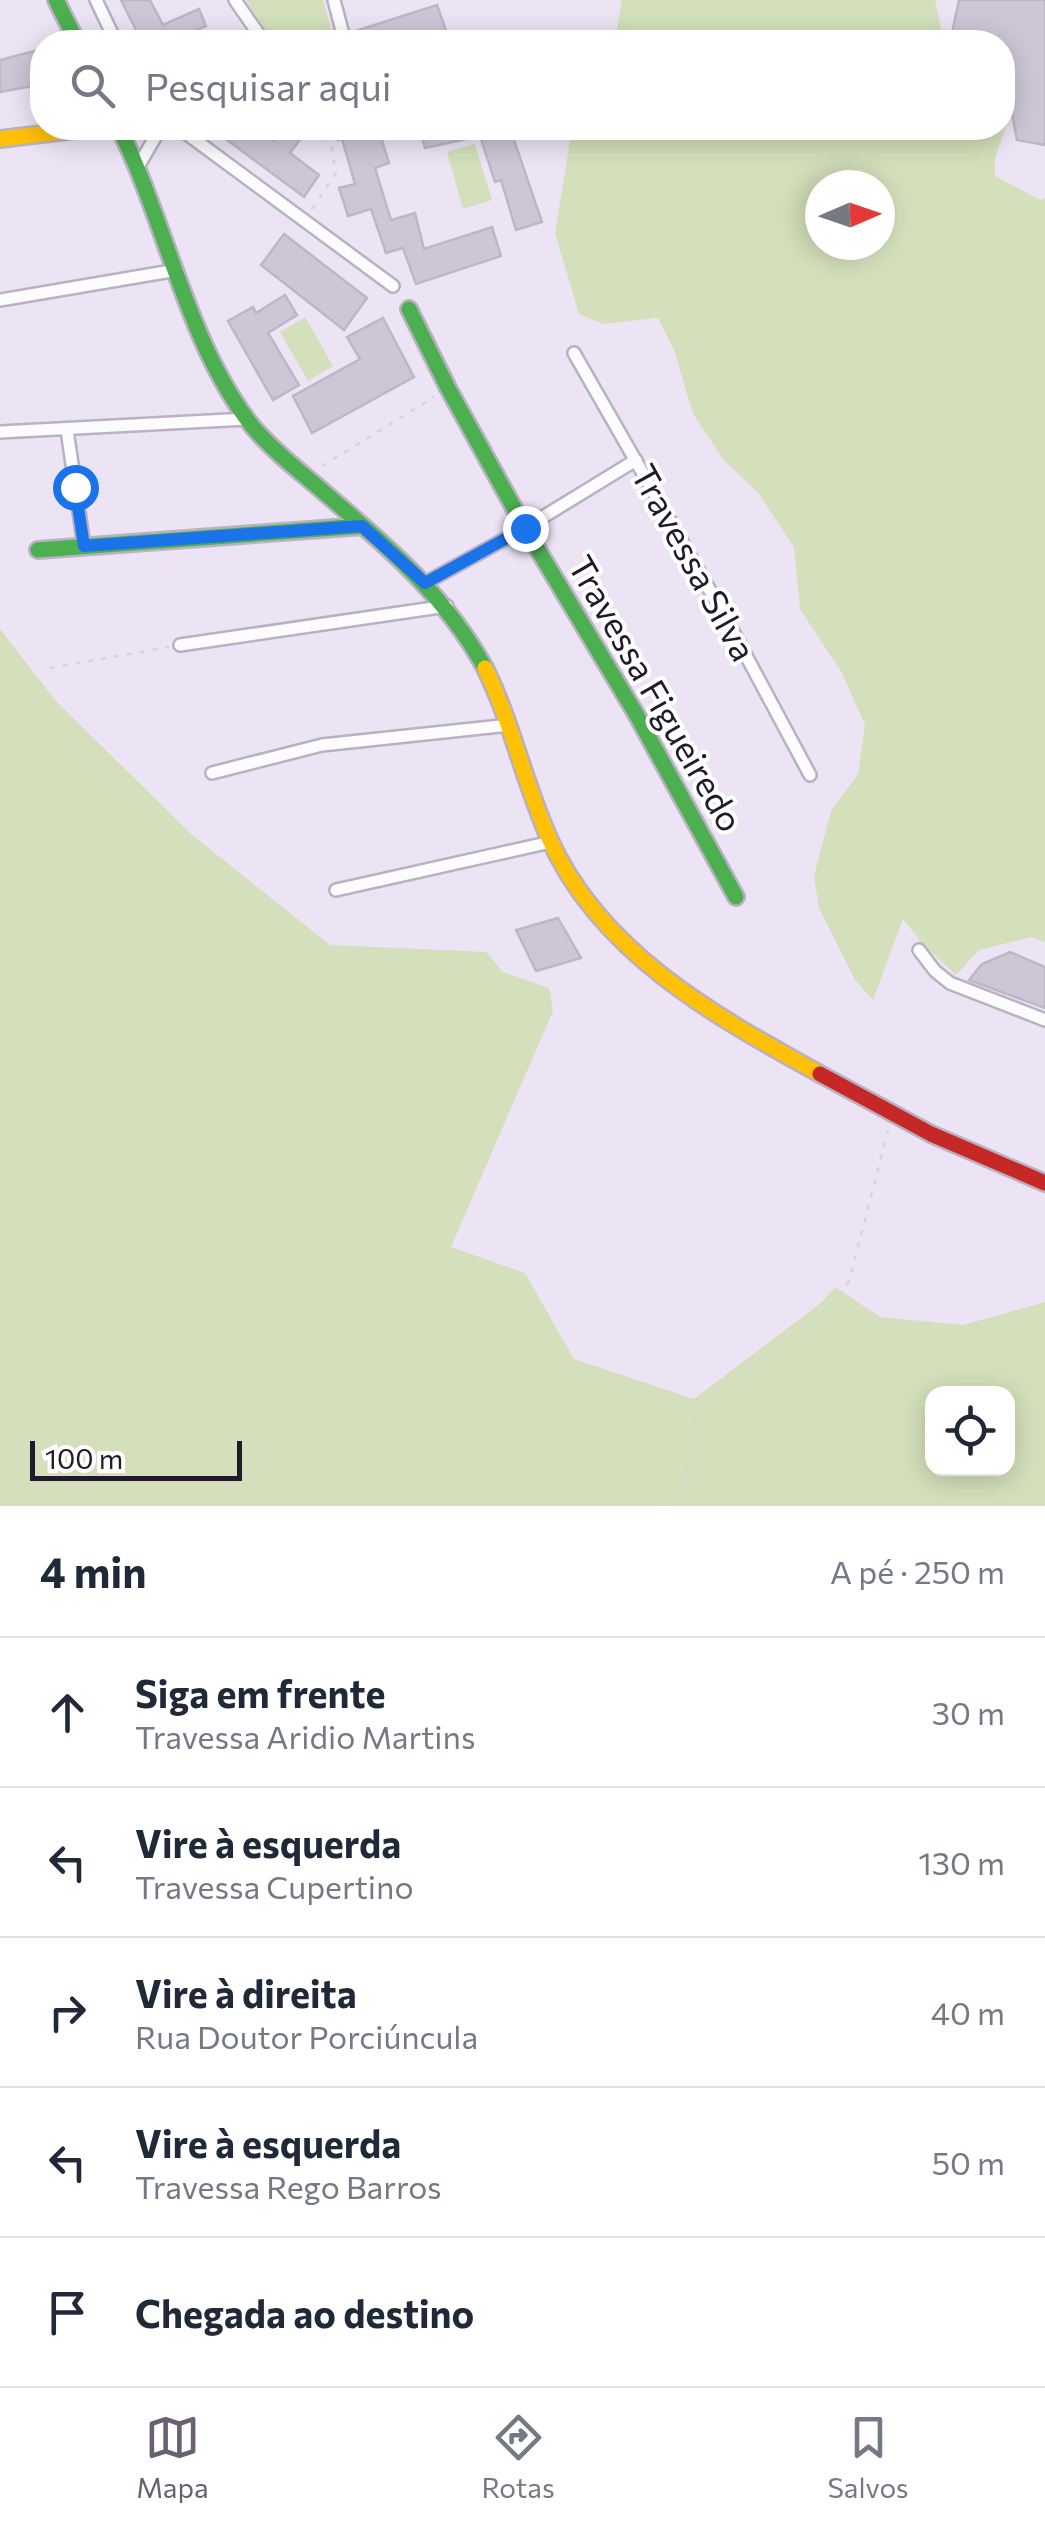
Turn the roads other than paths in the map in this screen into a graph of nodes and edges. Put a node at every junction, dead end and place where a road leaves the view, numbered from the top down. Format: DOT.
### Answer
graph roads {
  1 [pos="56,0"];
  2 [pos="96,0"];
  3 [pos="235,0"];
  4 [pos="334,0"];
  5 [pos="70,30"];
  6 [pos="110,30"];
  7 [pos="256,30"];
  8 [pos="342,30"];
  9 [pos="30,136"];
  10 [pos="0,140"];
  11 [pos="126,140"];
  12 [pos="154,140"];
  13 [pos="195,140"];
  14 [pos="140,165"];
  15 [pos="178,270"];
  16 [pos="392,286"];
  17 [pos="0,300"];
  18 [pos="409,309"];
  19 [pos="574,353"];
  20 [pos="247,419"];
  21 [pos="67,430"];
  22 [pos="0,432"];
  23 [pos="636,460"];
  24 [pos="362,526"];
  25 [pos="525,528"];
  26 [pos="84,546"];
  27 [pos="38,550"];
  28 [pos="425,583"];
  29 [pos="446,606"];
  30 [pos="180,645"];
  31 [pos="510,725"];
  32 [pos="212,773"];
  33 [pos="810,775"];
  34 [pos="551,842"];
  35 [pos="336,890"];
  36 [pos="736,897"];
  37 [pos="919,950"];
  38 [pos="1045,1020"];
  39 [pos="1045,1182"];
  1 -- 5 [label="main road"];
  2 -- 6 [label="street"];
  3 -- 7 [label="street"];
  4 -- 8 [label="street"];
  9 -- 10 [label="main road"];
  11 -- 14 [label="main road"];
  12 -- 14 [label="street"];
  13 -- 16 [label="street"];
  14 -- 15 [label="main road"];
  15 -- 17 [label="street"];
  15 -- 20 [label="main road"];
  18 -- 25 [label="main road, Travessa Figueiredo"];
  19 -- 23 [label="street, Travessa Silva"];
  20 -- 21 [label="street"];
  20 -- 24 [label="main road"];
  21 -- 22 [label="street"];
  21 -- 26 [label="street"];
  23 -- 25 [label="street"];
  23 -- 33 [label="street, Travessa Silva"];
  24 -- 26 [label="main road"];
  24 -- 28 [label="main road"];
  25 -- 28 [label="street"];
  25 -- 36 [label="main road, Travessa Figueiredo"];
  26 -- 27 [label="main road"];
  28 -- 29 [label="main road"];
  29 -- 30 [label="street"];
  29 -- 31 [label="main road"];
  31 -- 32 [label="street"];
  31 -- 34 [label="main road"];
  34 -- 35 [label="street"];
  34 -- 39 [label="main road"];
  37 -- 38 [label="street"];
}
